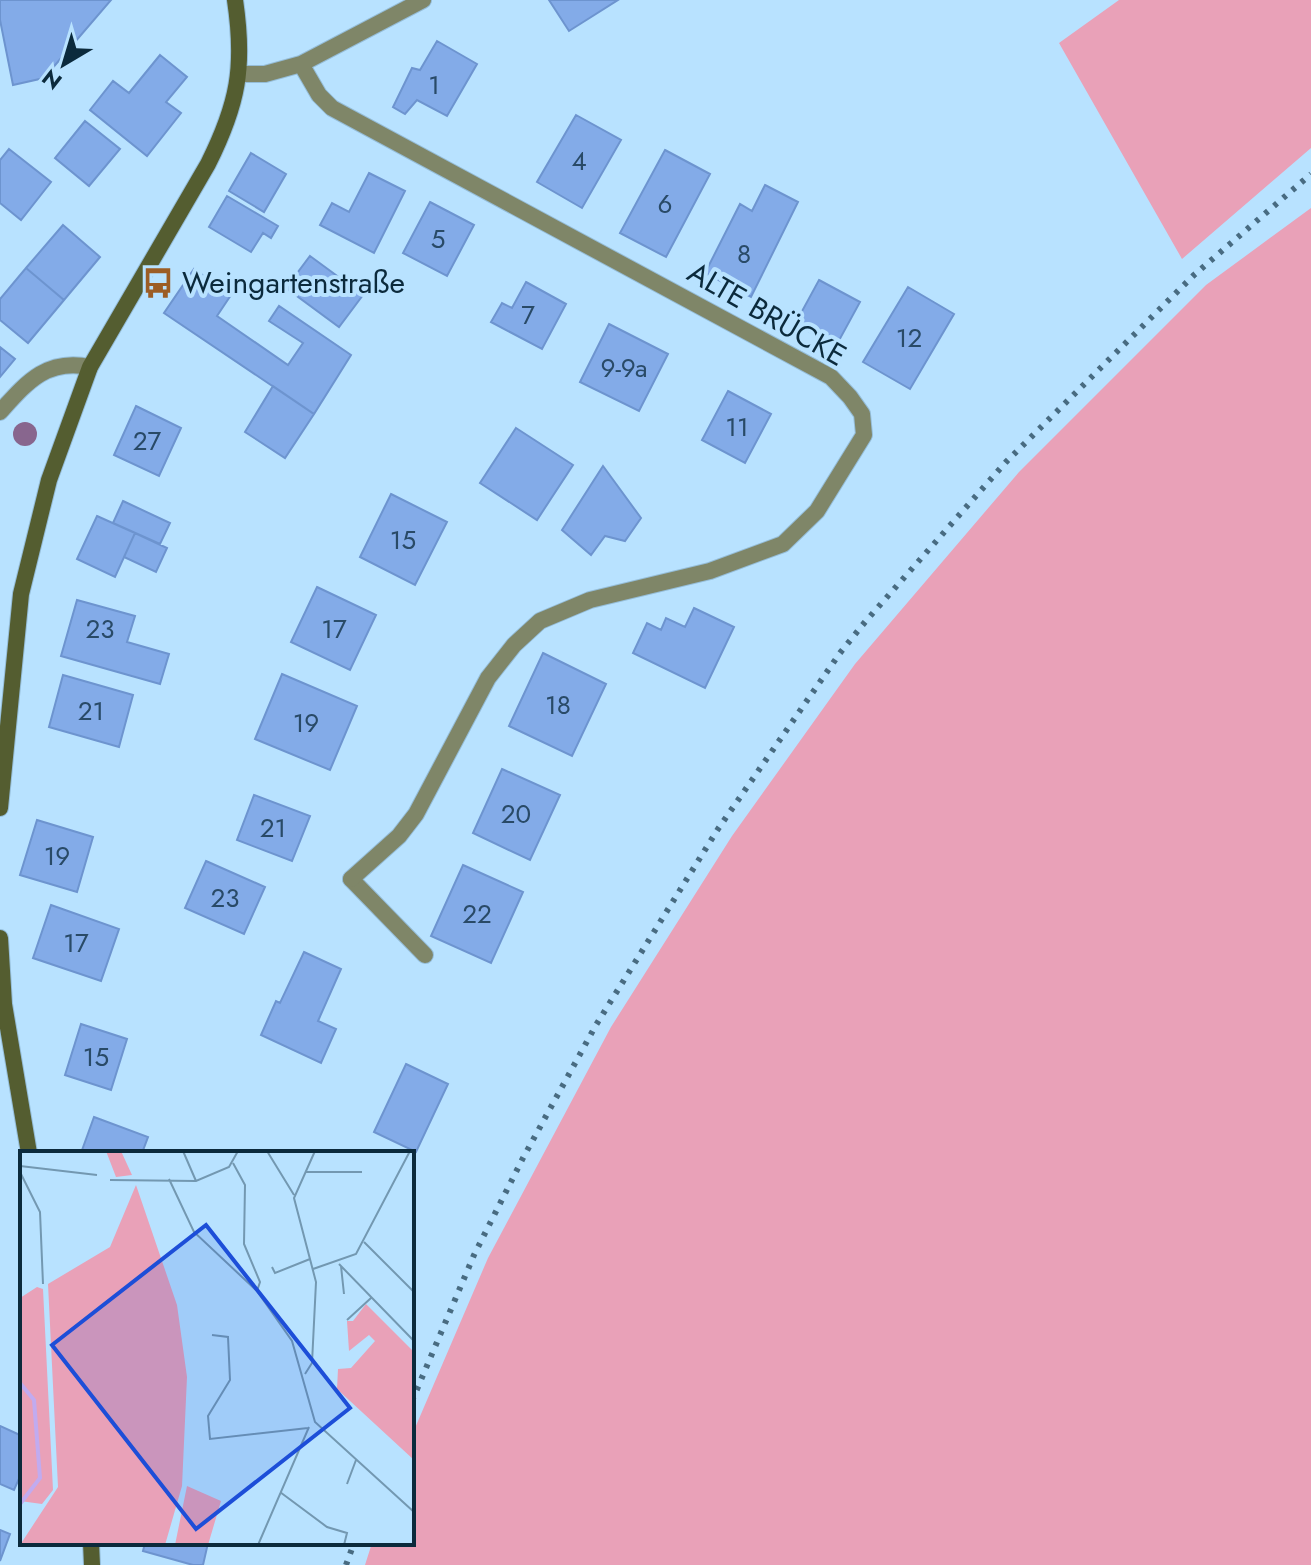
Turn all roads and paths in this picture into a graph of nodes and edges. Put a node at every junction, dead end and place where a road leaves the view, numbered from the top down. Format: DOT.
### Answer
graph roads {
  1 [pos="235,0"];
  2 [pos="423,0"];
  3 [pos="301,64"];
  4 [pos="240,74"];
  5 [pos="90,367"];
  6 [pos="0,412"];
  7 [pos="0,808"];
  8 [pos="0,938"];
  9 [pos="425,955"];
  10 [pos="2,1005"];
  11 [pos="29,1151"];
  12 [pos="91,1545"];
  13 [pos="92,1565"];
  1 -- 4 [label="street"];
  2 -- 3 [label="street"];
  3 -- 4 [label="street"];
  3 -- 9 [label="street, ALTE BRÜCKE"];
  4 -- 5 [label="street"];
  5 -- 6 [label="street"];
  5 -- 7 [label="street"];
  8 -- 10 [label="street"];
  10 -- 11 [label="street"];
  12 -- 13 [label="street"];
}
